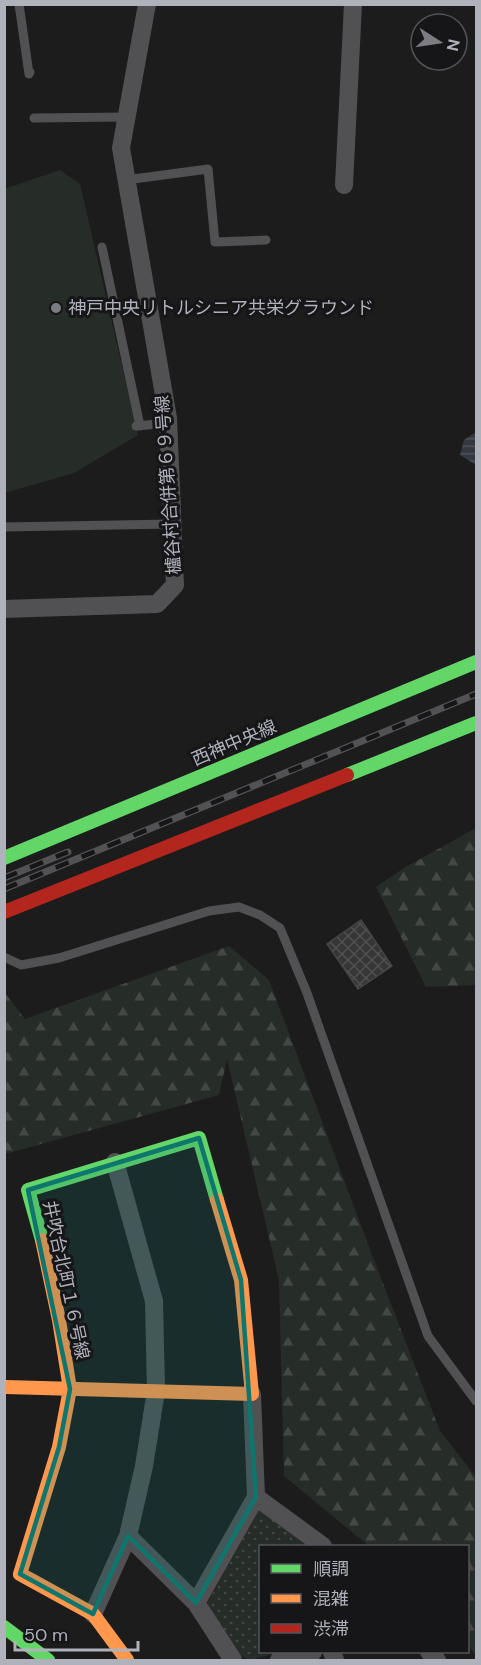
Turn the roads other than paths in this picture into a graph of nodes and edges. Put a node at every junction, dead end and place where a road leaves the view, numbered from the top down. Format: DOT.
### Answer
graph roads {
  1 [pos="20,4"];
  2 [pos="147,4"];
  3 [pos="353,4"];
  4 [pos="30,72"];
  5 [pos="126,117"];
  6 [pos="34,118"];
  7 [pos="126,180"];
  8 [pos="344,185"];
  9 [pos="266,240"];
  10 [pos="102,247"];
  11 [pos="168,423"];
  12 [pos="172,524"];
  13 [pos="4,527"];
  14 [pos="4,609"];
  15 [pos="477,662"];
  16 [pos="477,723"];
  17 [pos="4,858"];
  18 [pos="4,912"];
  19 [pos="4,957"];
  20 [pos="115,1162"];
  21 [pos="6,1382"];
  22 [pos="70,1389"];
  23 [pos="156,1390"];
  24 [pos="252,1394"];
  25 [pos="477,1401"];
  26 [pos="4,1403"];
  27 [pos="256,1497"];
  28 [pos="128,1536"];
  29 [pos="322,1545"];
  30 [pos="196,1603"];
  31 [pos="93,1614"];
  32 [pos="4,1627"];
  33 [pos="309,1653"];
  34 [pos="48,1660"];
  35 [pos="127,1660"];
  36 [pos="233,1660"];
  37 [pos="279,1660"];
  1 -- 4 [label="lane"];
  2 -- 5 [label="street, 櫨谷村合併第６９号線"];
  3 -- 8 [label="street"];
  5 -- 6 [label="lane"];
  5 -- 7 [label="street, 櫨谷村合併第６９号線"];
  7 -- 9 [label="lane"];
  7 -- 11 [label="street, 櫨谷村合併第６９号線"];
  10 -- 11 [label="lane"];
  11 -- 12 [label="street, 櫨谷村合併第６９号線"];
  12 -- 13 [label="lane"];
  12 -- 14 [label="street, 櫨谷村合併第６９号線"];
  15 -- 17 [label="street, 西神中央線"];
  16 -- 18 [label="street"];
  19 -- 25 [label="lane"];
  20 -- 22 [label="street, 井吹台北町１６号線"];
  20 -- 23 [label="street"];
  20 -- 24 [label="street, 井吹台北町１６号線"];
  21 -- 22 [label="street"];
  21 -- 26 [label="street"];
  22 -- 23 [label="street"];
  22 -- 31 [label="street"];
  23 -- 24 [label="street"];
  23 -- 28 [label="street"];
  24 -- 27 [label="street"];
  27 -- 29 [label="street"];
  27 -- 30 [label="street"];
  28 -- 30 [label="street"];
  28 -- 31 [label="street"];
  30 -- 36 [label="street"];
  31 -- 35 [label="street"];
  32 -- 34 [label="street"];
  33 -- 37 [label="street"];
}
